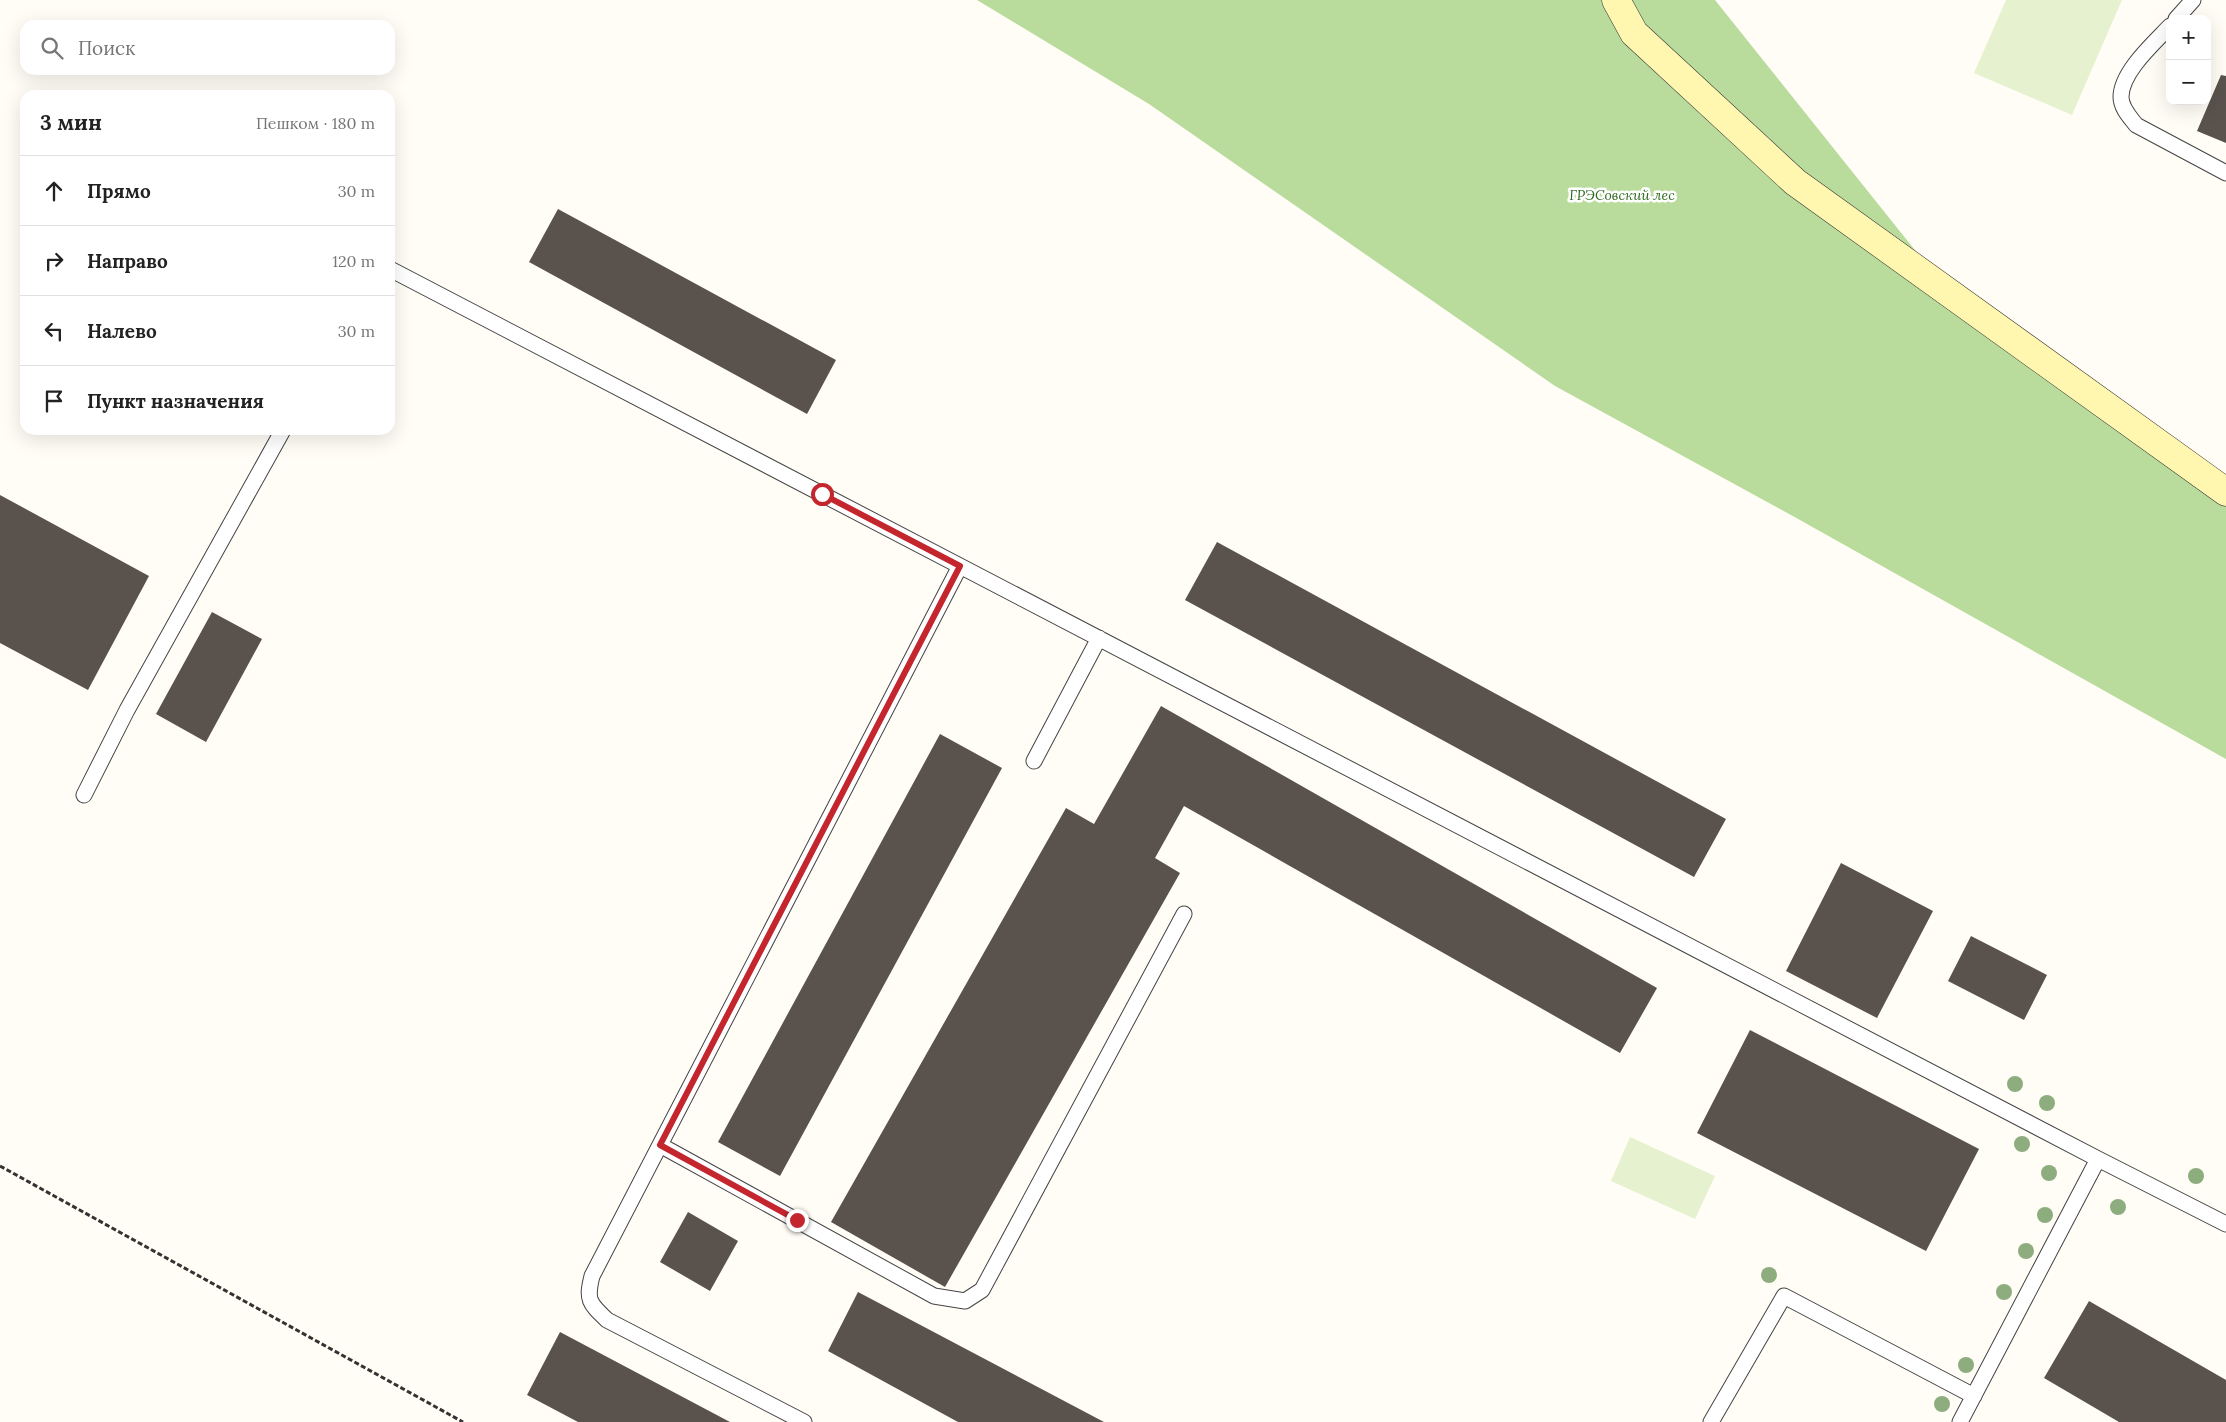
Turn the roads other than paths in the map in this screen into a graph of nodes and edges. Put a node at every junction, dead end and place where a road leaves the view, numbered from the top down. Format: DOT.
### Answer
graph roads {
  1 [pos="1616,0"];
  2 [pos="2193,0"];
  3 [pos="2180,15"];
  4 [pos="2166,31"];
  5 [pos="2226,173"];
  6 [pos="395,272"];
  7 [pos="280,435"];
  8 [pos="2226,492"];
  9 [pos="960,566"];
  10 [pos="1099,638"];
  11 [pos="1034,761"];
  12 [pos="84,795"];
  13 [pos="1184,914"];
  14 [pos="660,1145"];
  15 [pos="2098,1159"];
  16 [pos="2226,1224"];
  17 [pos="1974,1396"];
  18 [pos="804,1422"];
  19 [pos="1711,1422"];
  20 [pos="1960,1422"];
  1 -- 8 [label="main road"];
  2 -- 3 [label="lane"];
  4 -- 5 [label="lane"];
  6 -- 9 [label="lane"];
  7 -- 12 [label="lane"];
  9 -- 10 [label="lane"];
  9 -- 14 [label="lane"];
  10 -- 11 [label="lane"];
  10 -- 15 [label="lane"];
  13 -- 14 [label="lane"];
  14 -- 18 [label="lane"];
  15 -- 16 [label="lane"];
  15 -- 17 [label="lane"];
  17 -- 19 [label="lane"];
  17 -- 20 [label="lane"];
}
